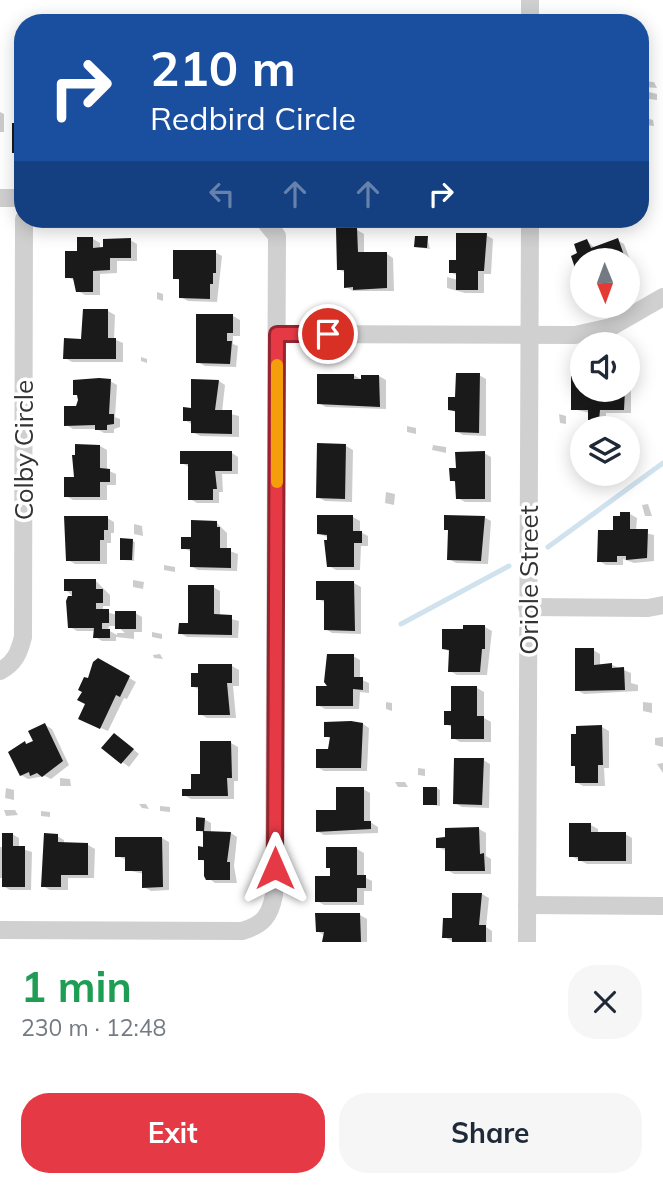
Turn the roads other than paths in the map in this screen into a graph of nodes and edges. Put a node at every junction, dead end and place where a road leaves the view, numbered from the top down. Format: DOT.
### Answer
graph roads {
  1 [pos="24,228"];
  2 [pos="270,228"];
  3 [pos="530,228"];
  4 [pos="663,297"];
  5 [pos="277,334"];
  6 [pos="530,335"];
  7 [pos="663,605"];
  8 [pos="527,607"];
  9 [pos="0,671"];
  10 [pos="527,905"];
  11 [pos="663,906"];
  12 [pos="0,930"];
  13 [pos="527,942"];
  1 -- 9 [label="street, Colby Circle"];
  2 -- 5 [label="street"];
  3 -- 6 [label="street, Oriole Street"];
  4 -- 6 [label="street"];
  5 -- 6 [label="street"];
  5 -- 12 [label="street"];
  6 -- 8 [label="street, Oriole Street"];
  7 -- 8 [label="street"];
  8 -- 10 [label="street, Oriole Street"];
  10 -- 11 [label="street"];
  10 -- 13 [label="street, Oriole Street"];
}
